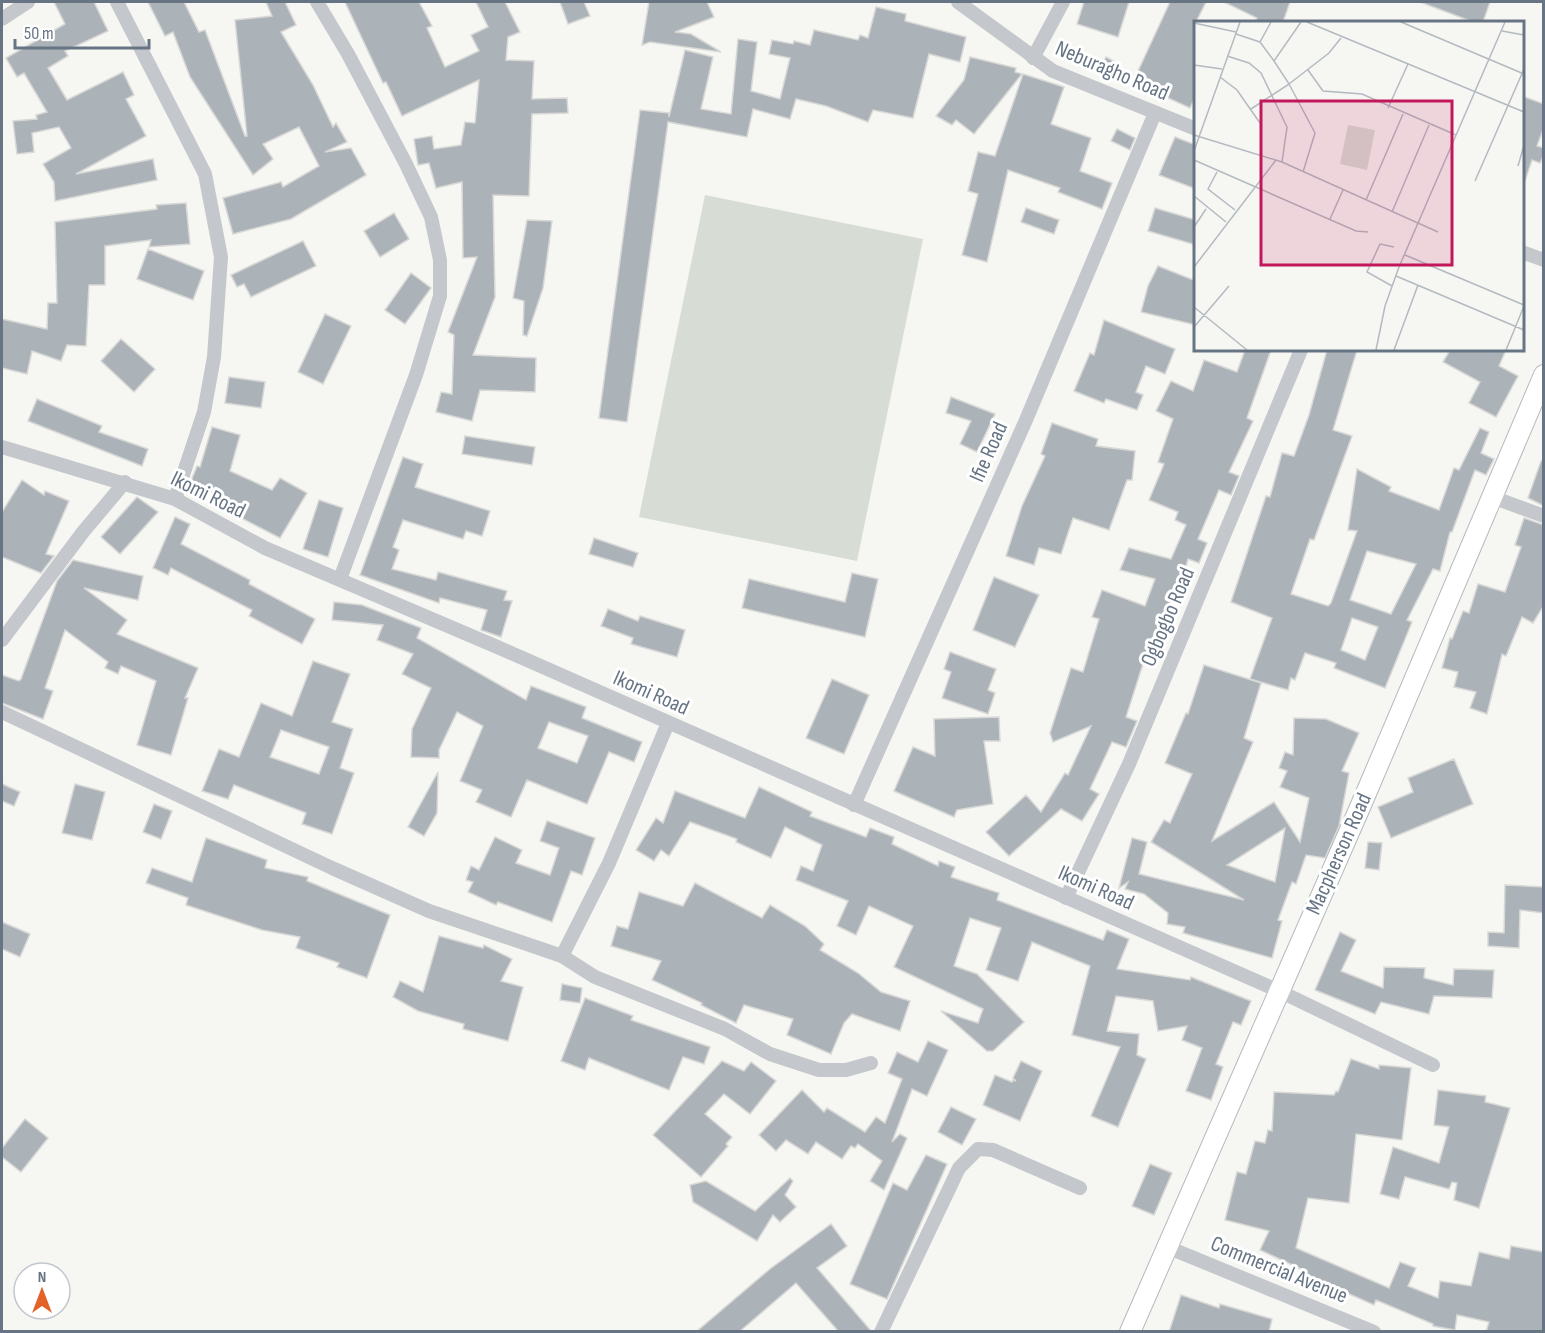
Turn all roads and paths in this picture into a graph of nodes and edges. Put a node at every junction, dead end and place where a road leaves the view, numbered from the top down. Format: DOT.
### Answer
graph roads {
  1 [pos="28,2"];
  2 [pos="117,2"];
  3 [pos="316,2"];
  4 [pos="958,2"];
  5 [pos="1063,2"];
  6 [pos="2,19"];
  7 [pos="1033,58"];
  8 [pos="1155,113"];
  9 [pos="1194,128"];
  10 [pos="1524,253"];
  11 [pos="1544,260"];
  12 [pos="1301,351"];
  13 [pos="1544,375"];
  14 [pos="2,447"];
  15 [pos="125,482"];
  16 [pos="1492,497"];
  17 [pos="175,499"];
  18 [pos="1544,516"];
  19 [pos="340,579"];
  20 [pos="2,640"];
  21 [pos="2,712"];
  22 [pos="668,723"];
  23 [pos="854,805"];
  24 [pos="1066,898"];
  25 [pos="562,956"];
  26 [pos="1279,990"];
  27 [pos="872,1063"];
  28 [pos="1433,1065"];
  29 [pos="1080,1188"];
  30 [pos="1167,1247"];
  31 [pos="881,1332"];
  32 [pos="1130,1332"];
  33 [pos="1374,1332"];
  1 -- 6 [label="street"];
  2 -- 17 [label="street"];
  3 -- 19 [label="street"];
  4 -- 7 [label="street, Neburagho Road"];
  5 -- 7 [label="street"];
  7 -- 8 [label="street, Neburagho Road"];
  8 -- 9 [label="street, Neburagho Road"];
  8 -- 23 [label="street, Ifie Road"];
  10 -- 11 [label="street"];
  12 -- 24 [label="street, Ogbogbo Road"];
  13 -- 16 [label="street, Macpherson Road"];
  14 -- 15 [label="street, Ikomi Road"];
  15 -- 17 [label="street, Ikomi Road"];
  15 -- 20 [label="street"];
  16 -- 18 [label="street"];
  16 -- 26 [label="street, Macpherson Road"];
  17 -- 19 [label="street, Ikomi Road"];
  19 -- 22 [label="street, Ikomi Road"];
  21 -- 25 [label="street"];
  22 -- 23 [label="street, Ikomi Road"];
  22 -- 25 [label="street"];
  23 -- 24 [label="street, Ikomi Road"];
  24 -- 26 [label="street, Ikomi Road"];
  25 -- 27 [label="street"];
  26 -- 28 [label="street, Ikomi Road"];
  26 -- 30 [label="street, Macpherson Road"];
  29 -- 31 [label="street"];
  30 -- 32 [label="street, Macpherson Road"];
  30 -- 33 [label="street, Commercial Avenue"];
}
